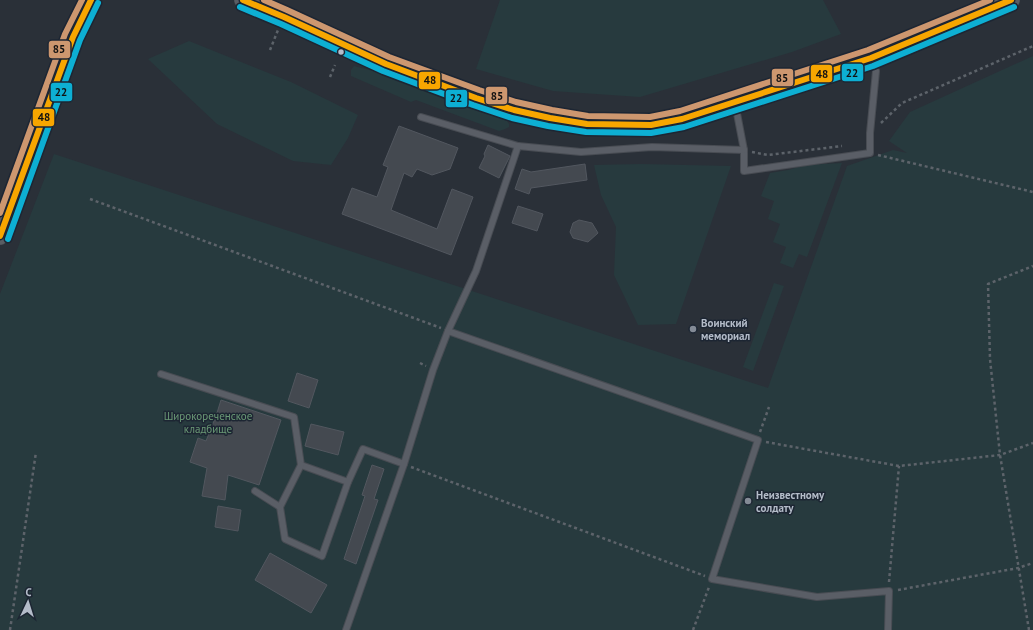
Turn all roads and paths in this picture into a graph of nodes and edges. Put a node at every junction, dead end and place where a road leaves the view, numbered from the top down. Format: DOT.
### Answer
graph roads {
  1 [pos="91,0"];
  2 [pos="243,0"];
  3 [pos="1011,0"];
  4 [pos="1033,46"];
  5 [pos="871,58"];
  6 [pos="335,65"];
  7 [pos="330,76"];
  8 [pos="734,102"];
  9 [pos="421,117"];
  10 [pos="870,133"];
  11 [pos="518,146"];
  12 [pos="844,146"];
  13 [pos="744,150"];
  14 [pos="870,153"];
  15 [pos="1033,192"];
  16 [pos="90,199"];
  17 [pos="0,236"];
  18 [pos="1033,266"];
  19 [pos="448,331"];
  20 [pos="161,374"];
  21 [pos="769,407"];
  22 [pos="758,440"];
  23 [pos="1033,443"];
  24 [pos="36,452"];
  25 [pos="1000,455"];
  26 [pos="404,464"];
  27 [pos="301,465"];
  28 [pos="899,466"];
  29 [pos="348,482"];
  30 [pos="255,491"];
  31 [pos="280,507"];
  32 [pos="1033,563"];
  33 [pos="1018,568"];
  34 [pos="712,579"];
  35 [pos="889,591"];
  36 [pos="10,630"];
  37 [pos="346,630"];
  38 [pos="692,630"];
  39 [pos="888,630"];
  40 [pos="1029,630"];
  1 -- 17 [label="main road"];
  2 -- 8 [label="main road"];
  3 -- 5 [label="main road"];
  4 -- 10 [label="path"];
  5 -- 8 [label="main road"];
  5 -- 10 [label="lane"];
  6 -- 7 [label="path"];
  8 -- 13 [label="lane"];
  9 -- 11 [label="lane"];
  10 -- 14 [label="lane"];
  11 -- 13 [label="lane"];
  11 -- 19 [label="lane"];
  12 -- 13 [label="path"];
  13 -- 14 [label="lane"];
  14 -- 15 [label="path"];
  16 -- 19 [label="path"];
  18 -- 25 [label="path"];
  19 -- 22 [label="lane"];
  19 -- 26 [label="lane"];
  20 -- 27 [label="lane"];
  21 -- 22 [label="path"];
  22 -- 28 [label="path"];
  22 -- 34 [label="lane"];
  23 -- 25 [label="path"];
  24 -- 36 [label="path"];
  25 -- 28 [label="path"];
  25 -- 33 [label="path"];
  26 -- 29 [label="lane"];
  26 -- 34 [label="path"];
  26 -- 37 [label="lane"];
  27 -- 29 [label="lane"];
  27 -- 31 [label="lane"];
  28 -- 35 [label="path"];
  29 -- 31 [label="lane"];
  30 -- 31 [label="lane"];
  32 -- 33 [label="path"];
  33 -- 35 [label="path"];
  33 -- 40 [label="path"];
  34 -- 35 [label="lane"];
  34 -- 38 [label="path"];
  35 -- 39 [label="lane"];
}
